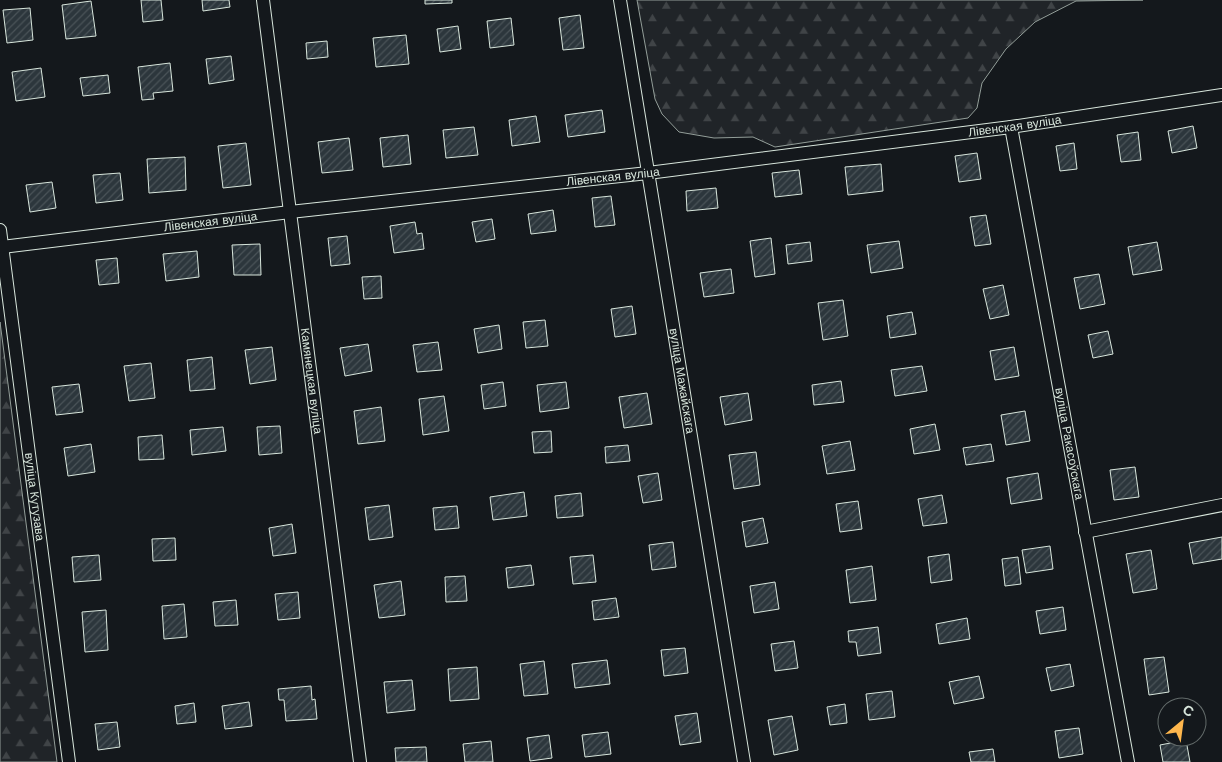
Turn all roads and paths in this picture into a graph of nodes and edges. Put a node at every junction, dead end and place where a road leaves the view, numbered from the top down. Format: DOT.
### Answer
graph roads {
  1 [pos="263,0"];
  2 [pos="620,0"];
  3 [pos="1222,95"];
  4 [pos="1011,127"];
  5 [pos="648,173"];
  6 [pos="290,212"];
  7 [pos="0,230"];
  8 [pos="2,247"];
  9 [pos="1222,505"];
  10 [pos="1085,532"];
  11 [pos="69,762"];
  12 [pos="360,762"];
  13 [pos="744,762"];
  14 [pos="1128,762"];
  1 -- 6 [label="street, Камянецкая вуліца"];
  2 -- 5 [label="street, вуліца Мажайскага"];
  3 -- 4 [label="street, Лівенская вуліца"];
  4 -- 5 [label="street, Лівенская вуліца"];
  4 -- 10 [label="street, вуліца Ракасоўскага"];
  5 -- 6 [label="street, Лівенская вуліца"];
  5 -- 13 [label="street, вуліца Мажайскага"];
  6 -- 8 [label="street, Лівенская вуліца"];
  6 -- 12 [label="street, Камянецкая вуліца"];
  7 -- 8 [label="street, вуліца Кутузава"];
  8 -- 11 [label="street, вуліца Кутузава"];
  9 -- 10 [label="street"];
  10 -- 14 [label="street, вуліца Ракасоўскага"];
}
